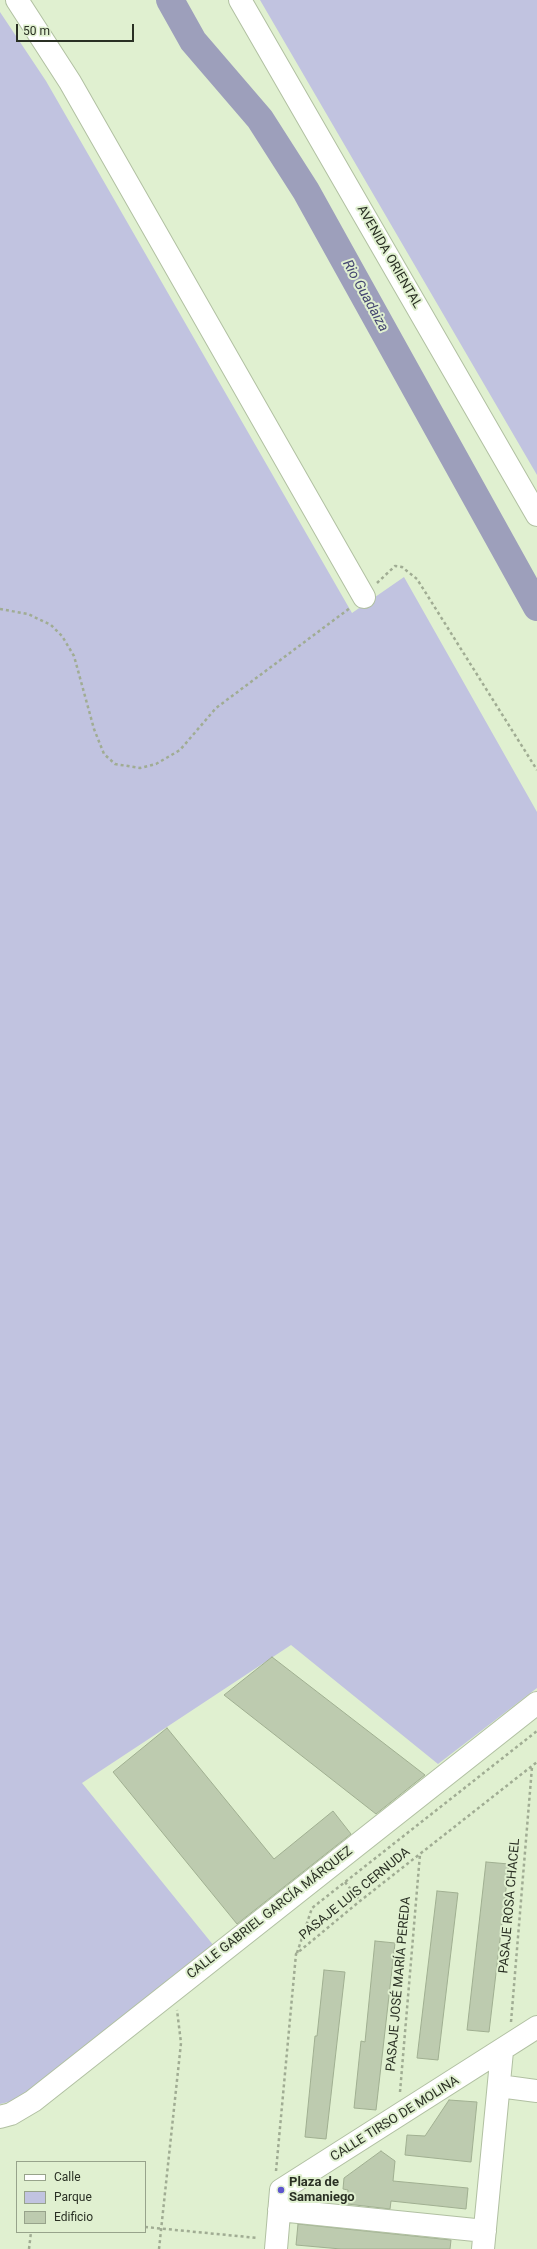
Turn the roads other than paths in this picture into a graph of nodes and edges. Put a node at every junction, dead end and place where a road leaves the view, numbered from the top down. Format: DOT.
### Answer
graph roads {
  1 [pos="17,0"];
  2 [pos="240,0"];
  3 [pos="537,515"];
  4 [pos="364,597"];
  5 [pos="537,1703"];
  6 [pos="537,2027"];
  7 [pos="505,2049"];
  8 [pos="499,2086"];
  9 [pos="537,2090"];
  10 [pos="0,2117"];
  11 [pos="280,2200"];
  12 [pos="484,2240"];
  13 [pos="276,2244"];
  1 -- 4 [label="street"];
  2 -- 3 [label="street, AVENIDA ORIENTAL"];
  5 -- 10 [label="street, CALLE GABRIEL GARCÍA MÁRQUEZ"];
  6 -- 7 [label="street, CALLE TIRSO DE MOLINA"];
  7 -- 8 [label="street"];
  7 -- 11 [label="street, CALLE TIRSO DE MOLINA"];
  8 -- 9 [label="street"];
  8 -- 12 [label="street"];
  11 -- 12 [label="street"];
  11 -- 13 [label="street"];
}
